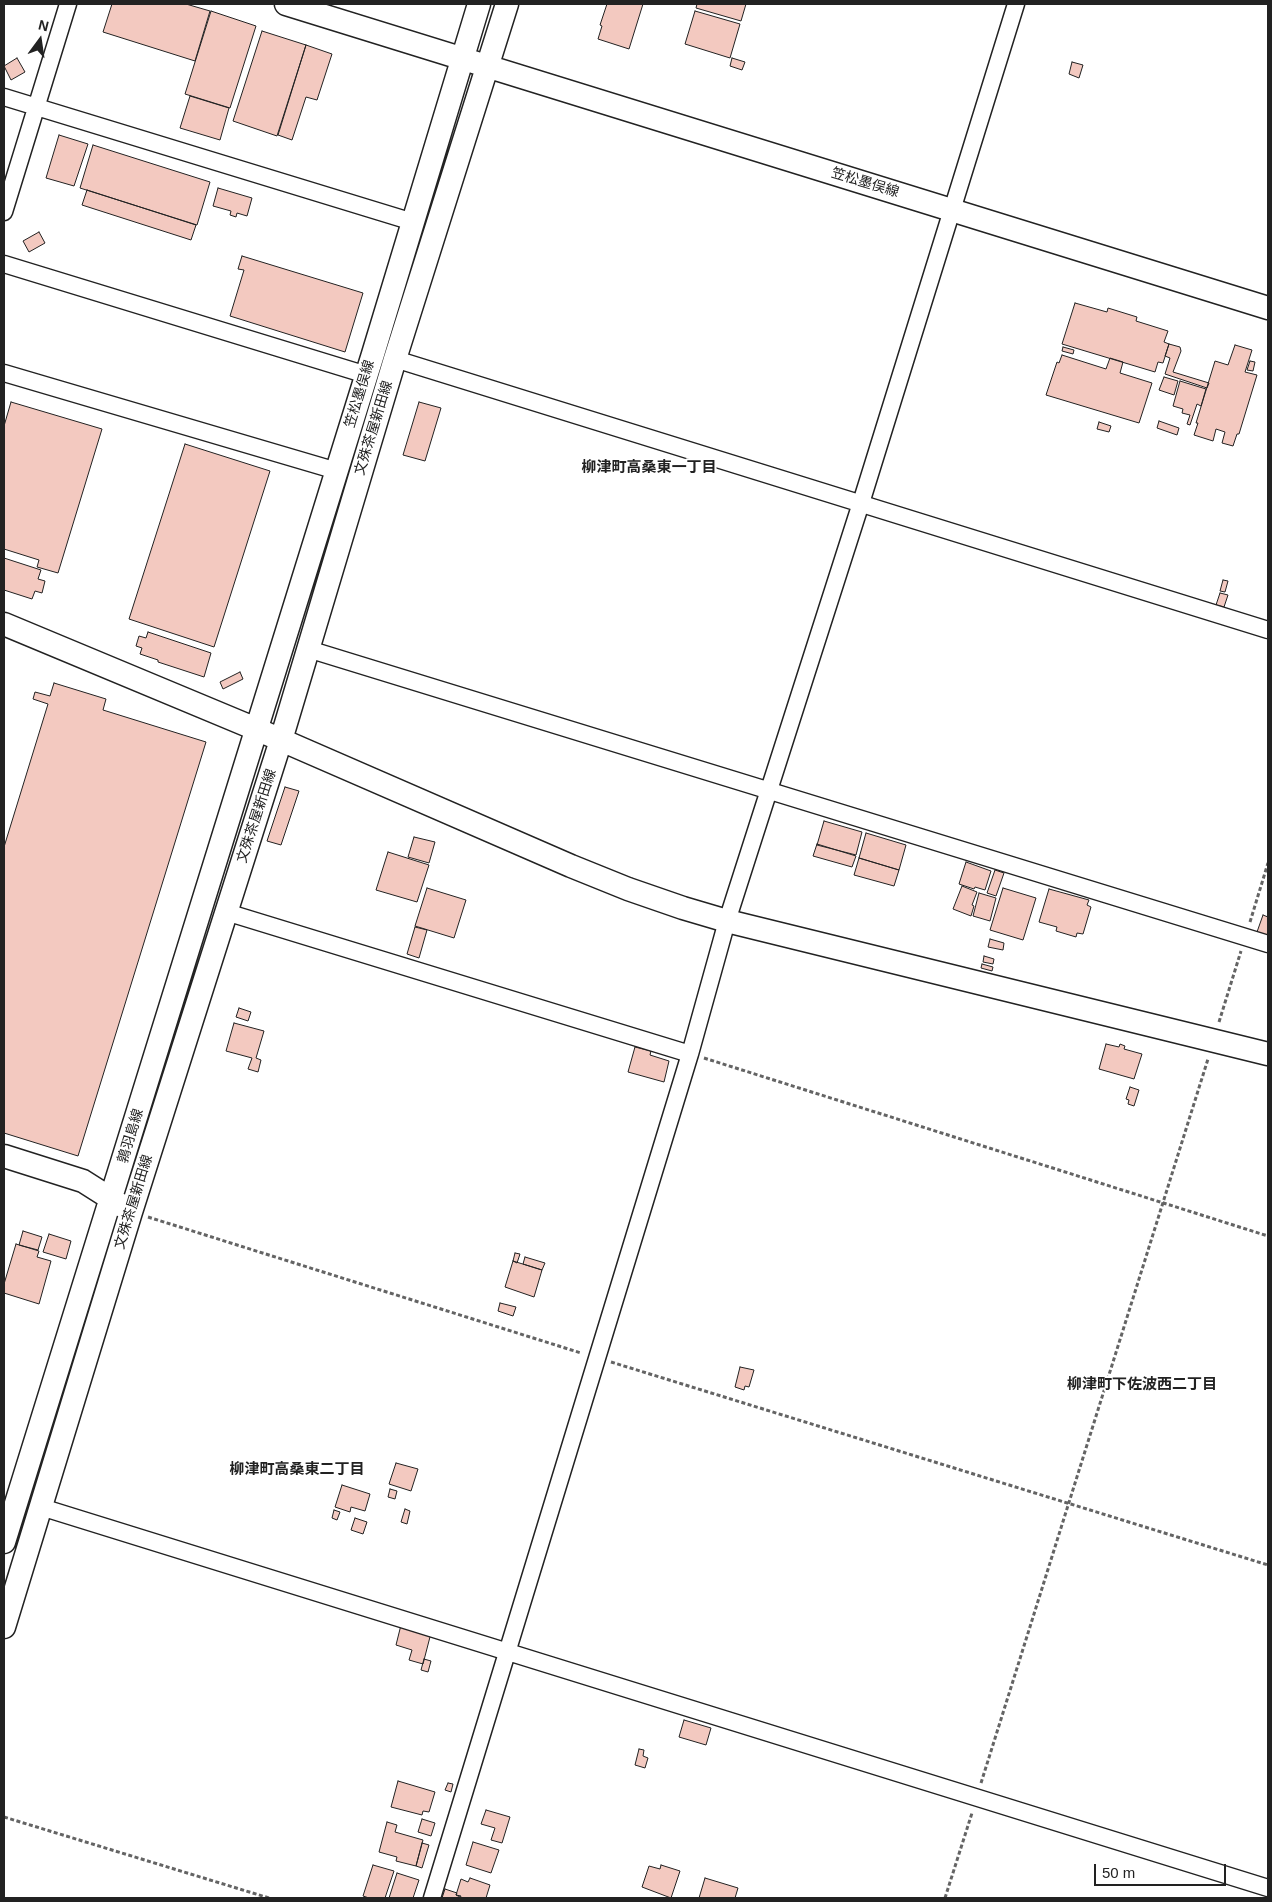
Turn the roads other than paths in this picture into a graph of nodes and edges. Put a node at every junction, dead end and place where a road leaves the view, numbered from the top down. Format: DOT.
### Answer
graph roads {
  1 [pos="68,4"];
  2 [pos="286,4"];
  3 [pos="479,4"];
  4 [pos="507,4"];
  5 [pos="1016,4"];
  6 [pos="462,58"];
  7 [pos="488,66"];
  8 [pos="4,97"];
  9 [pos="36,107"];
  10 [pos="952,210"];
  11 [pos="4,212"];
  12 [pos="412,222"];
  13 [pos="4,264"];
  14 [pos="1268,308"];
  15 [pos="395,359"];
  16 [pos="357,372"];
  17 [pos="4,373"];
  18 [pos="337,470"];
  19 [pos="861,503"];
  20 [pos="4,624"];
  21 [pos="1268,630"];
  22 [pos="308,649"];
  23 [pos="256,729"];
  24 [pos="281,740"];
  25 [pos="768,791"];
  26 [pos="226,912"];
  27 [pos="726,920"];
  28 [pos="1268,944"];
  29 [pos="690,1054"];
  30 [pos="1268,1054"];
  31 [pos="4,1156"];
  32 [pos="112,1198"];
  33 [pos="131,1212"];
  34 [pos="10,1498"];
  35 [pos="40,1506"];
  36 [pos="4,1542"];
  37 [pos="4,1627"];
  38 [pos="507,1650"];
  39 [pos="1268,1888"];
  40 [pos="432,1898"];
  1 -- 9 [label="street"];
  2 -- 6 [label="main road, 笠松墨俣線"];
  3 -- 6 [label="main road"];
  4 -- 7 [label="main road, 文殊茶屋新田線"];
  5 -- 10 [label="street"];
  6 -- 7 [label="main road, 笠松墨俣線"];
  6 -- 12 [label="main road, 笠松墨俣線"];
  7 -- 10 [label="main road, 笠松墨俣線"];
  7 -- 15 [label="main road, 文殊茶屋新田線"];
  8 -- 9 [label="street"];
  9 -- 11 [label="street"];
  9 -- 12 [label="street"];
  10 -- 14 [label="main road, 笠松墨俣線"];
  10 -- 19 [label="street"];
  12 -- 18 [label="main road, 笠松墨俣線"];
  13 -- 16 [label="street"];
  15 -- 19 [label="street"];
  15 -- 22 [label="main road, 文殊茶屋新田線"];
  17 -- 18 [label="street"];
  18 -- 23 [label="main road, 笠松墨俣線"];
  19 -- 21 [label="street"];
  19 -- 25 [label="street"];
  20 -- 23 [label="main road"];
  22 -- 24 [label="main road, 文殊茶屋新田線"];
  22 -- 25 [label="street"];
  23 -- 24 [label="main road"];
  23 -- 32 [label="main road, 鶉羽島線"];
  24 -- 26 [label="main road, 文殊茶屋新田線"];
  24 -- 27 [label="main road"];
  25 -- 27 [label="street"];
  25 -- 28 [label="street"];
  26 -- 29 [label="street"];
  26 -- 33 [label="main road, 文殊茶屋新田線"];
  27 -- 29 [label="street"];
  27 -- 30 [label="main road"];
  29 -- 38 [label="street"];
  31 -- 32 [label="main road"];
  32 -- 33 [label="main road"];
  32 -- 34 [label="main road, 鶉羽島線"];
  33 -- 35 [label="main road, 文殊茶屋新田線"];
  34 -- 36 [label="main road, 鶉羽島線"];
  35 -- 37 [label="main road, 文殊茶屋新田線"];
  35 -- 38 [label="street"];
  38 -- 39 [label="street"];
  38 -- 40 [label="street"];
}
